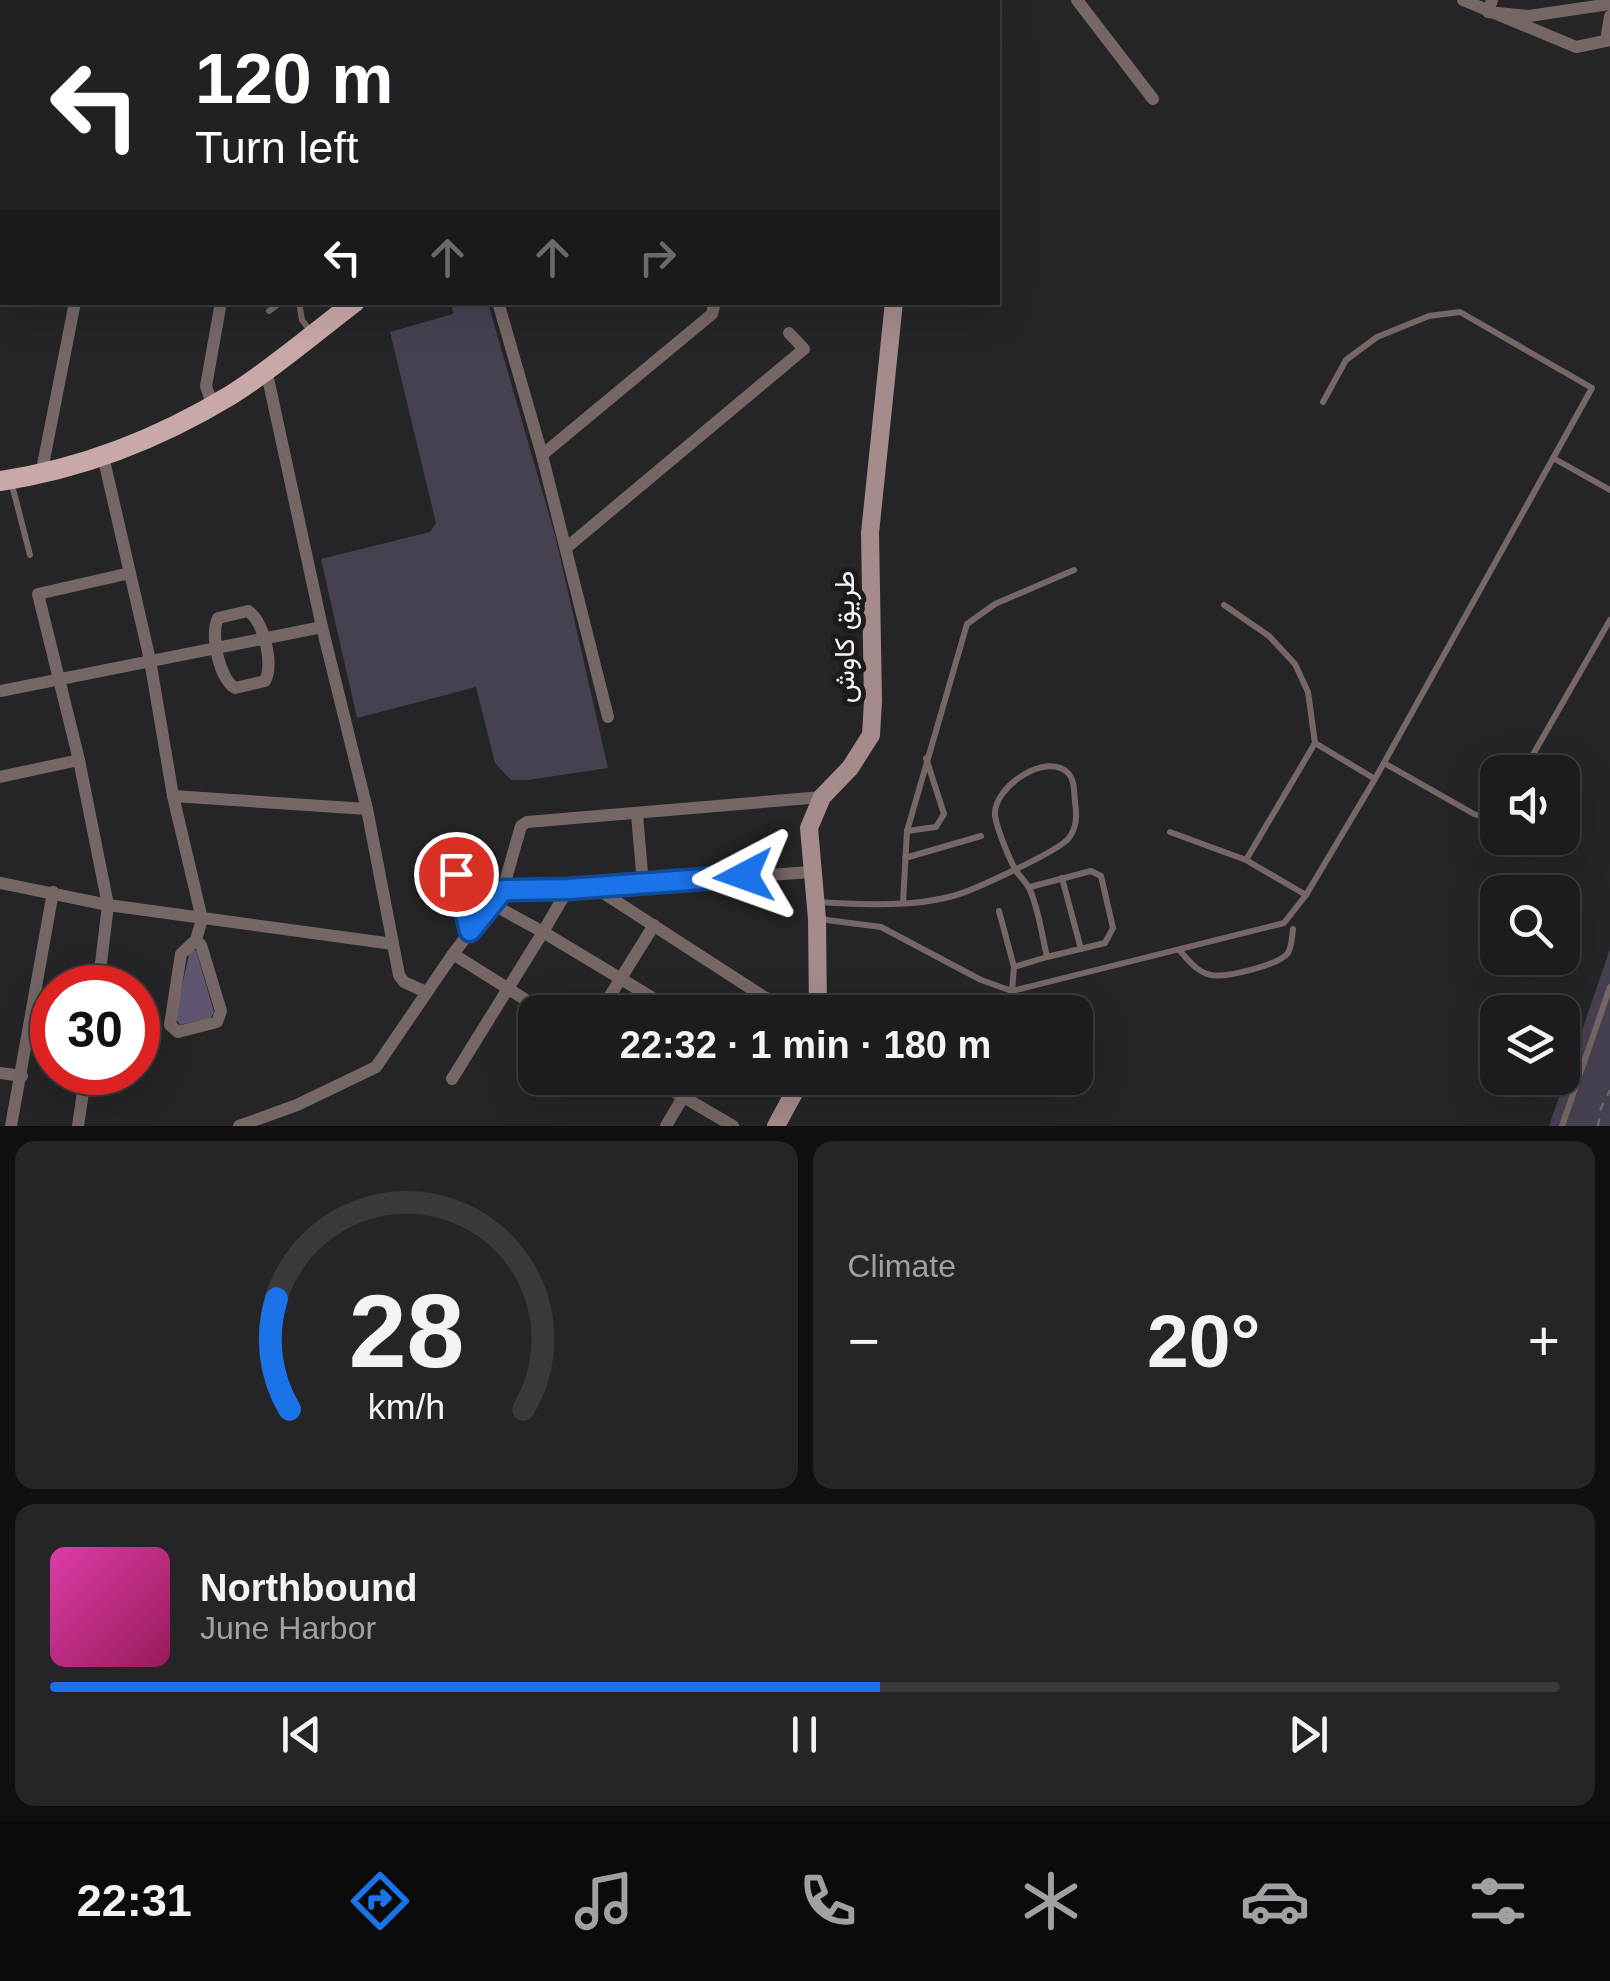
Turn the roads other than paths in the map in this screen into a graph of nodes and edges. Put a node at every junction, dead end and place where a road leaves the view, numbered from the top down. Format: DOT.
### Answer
graph roads {
  1 [pos="1078,0"];
  2 [pos="1463,0"];
  3 [pos="1610,4"];
  4 [pos="1490,6"];
  5 [pos="1610,16"];
  6 [pos="1608,40"];
  7 [pos="1153,99"];
  8 [pos="74,305"];
  9 [pos="220,305"];
  10 [pos="277,305"];
  11 [pos="300,305"];
  12 [pos="499,305"];
  13 [pos="712,305"];
  14 [pos="894,305"];
  15 [pos="344,306"];
  16 [pos="270,311"];
  17 [pos="789,332"];
  18 [pos="312,334"];
  19 [pos="266,369"];
  20 [pos="1322,402"];
  21 [pos="212,404"];
  22 [pos="542,455"];
  23 [pos="103,456"];
  24 [pos="1553,458"];
  25 [pos="42,475"];
  26 [pos="5,480"];
  27 [pos="1610,490"];
  28 [pos="566,548"];
  29 [pos="30,555"];
  30 [pos="1074,570"];
  31 [pos="130,574"];
  32 [pos="1224,605"];
  33 [pos="1610,620"];
  34 [pos="322,627"];
  35 [pos="263,640"];
  36 [pos="218,649"];
  37 [pos="150,660"];
  38 [pos="58,679"];
  39 [pos="0,691"];
  40 [pos="608,717"];
  41 [pos="1315,744"];
  42 [pos="1533,755"];
  43 [pos="926,758"];
  44 [pos="79,760"];
  45 [pos="1384,764"];
  46 [pos="0,776"];
  47 [pos="1375,779"];
  48 [pos="173,796"];
  49 [pos="822,797"];
  50 [pos="367,810"];
  51 [pos="637,815"];
  52 [pos="1480,816"];
  53 [pos="907,831"];
  54 [pos="1170,832"];
  55 [pos="981,836"];
  56 [pos="450,846"];
  57 [pos="905,858"];
  58 [pos="1246,860"];
  59 [pos="1014,868"];
  60 [pos="811,872"];
  61 [pos="1062,878"];
  62 [pos="0,883"];
  63 [pos="642,884"];
  64 [pos="594,887"];
  65 [pos="1030,888"];
  66 [pos="568,889"];
  67 [pos="503,890"];
  68 [pos="54,892"];
  69 [pos="1306,896"];
  70 [pos="903,902"];
  71 [pos="108,904"];
  72 [pos="492,904"];
  73 [pos="816,910"];
  74 [pos="999,911"];
  75 [pos="202,919"];
  76 [pos="654,925"];
  77 [pos="1293,929"];
  78 [pos="470,931"];
  79 [pos="542,932"];
  80 [pos="196,940"];
  81 [pos="392,944"];
  82 [pos="1081,949"];
  83 [pos="1179,950"];
  84 [pos="453,954"];
  85 [pos="1048,957"];
  86 [pos="101,965"];
  87 [pos="1014,966"];
  88 [pos="620,979"];
  89 [pos="1610,987"];
  90 [pos="507,989"];
  91 [pos="426,992"];
  92 [pos="1012,992"];
  93 [pos="610,995"];
  94 [pos="647,995"];
  95 [pos="761,995"];
  96 [pos="818,995"];
  97 [pos="518,996"];
  98 [pos="0,1073"];
  99 [pos="22,1076"];
  100 [pos="452,1079"];
  101 [pos="83,1095"];
  102 [pos="681,1095"];
  103 [pos="789,1095"];
  104 [pos="684,1097"];
  105 [pos="11,1126"];
  106 [pos="78,1126"];
  107 [pos="239,1126"];
  108 [pos="666,1126"];
  109 [pos="733,1126"];
  110 [pos="776,1126"];
  111 [pos="1562,1126"];
  1 -- 7 [label="street"];
  2 -- 4 [label="street"];
  3 -- 4 [label="street"];
  4 -- 6 [label="street"];
  5 -- 6 [label="street"];
  8 -- 25 [label="street"];
  9 -- 21 [label="street"];
  10 -- 16 [label="lane"];
  11 -- 18 [label="lane"];
  12 -- 22 [label="street"];
  13 -- 22 [label="street"];
  14 -- 49 [label="street, طريق كاوش"];
  15 -- 18 [label="main road"];
  17 -- 28 [label="street"];
  18 -- 19 [label="main road"];
  19 -- 21 [label="main road"];
  19 -- 34 [label="street"];
  20 -- 24 [label="lane"];
  21 -- 23 [label="main road"];
  22 -- 28 [label="street"];
  23 -- 25 [label="main road"];
  23 -- 31 [label="street"];
  24 -- 27 [label="lane"];
  24 -- 45 [label="lane"];
  25 -- 26 [label="main road"];
  26 -- 29 [label="lane"];
  28 -- 40 [label="street"];
  30 -- 43 [label="lane"];
  31 -- 37 [label="street"];
  31 -- 38 [label="street"];
  32 -- 41 [label="lane"];
  33 -- 42 [label="lane"];
  34 -- 35 [label="street"];
  34 -- 50 [label="street"];
  35 -- 36 [label="street"];
  35 -- 36 [label="street"];
  35 -- 36 [label="street"];
  36 -- 37 [label="street"];
  37 -- 38 [label="street"];
  37 -- 48 [label="street"];
  38 -- 39 [label="street"];
  38 -- 44 [label="street"];
  41 -- 47 [label="lane"];
  41 -- 58 [label="lane"];
  43 -- 53 [label="lane"];
  43 -- 53 [label="lane"];
  44 -- 46 [label="street"];
  44 -- 71 [label="street"];
  45 -- 47 [label="lane"];
  45 -- 52 [label="lane"];
  47 -- 69 [label="lane"];
  48 -- 50 [label="street"];
  48 -- 75 [label="street"];
  49 -- 51 [label="street"];
  49 -- 60 [label="street, طريق كاوش"];
  50 -- 81 [label="street"];
  51 -- 63 [label="street"];
  51 -- 67 [label="street"];
  53 -- 57 [label="lane"];
  54 -- 58 [label="lane"];
  55 -- 57 [label="lane"];
  56 -- 78 [label="street"];
  57 -- 70 [label="lane"];
  58 -- 69 [label="lane"];
  59 -- 59 [label="lane"];
  59 -- 65 [label="lane"];
  59 -- 70 [label="lane"];
  60 -- 63 [label="street"];
  60 -- 73 [label="street, طريق كاوش"];
  61 -- 65 [label="lane"];
  61 -- 82 [label="lane"];
  61 -- 82 [label="lane"];
  62 -- 68 [label="street"];
  63 -- 64 [label="street"];
  64 -- 66 [label="street"];
  64 -- 76 [label="street"];
  65 -- 85 [label="lane"];
  66 -- 67 [label="street"];
  66 -- 79 [label="street"];
  67 -- 72 [label="street"];
  68 -- 71 [label="street"];
  68 -- 99 [label="street"];
  69 -- 83 [label="lane"];
  70 -- 73 [label="lane"];
  71 -- 75 [label="street"];
  71 -- 86 [label="street"];
  72 -- 78 [label="street"];
  72 -- 79 [label="street"];
  73 -- 92 [label="lane"];
  73 -- 96 [label="street, طريق كاوش"];
  74 -- 87 [label="lane"];
  75 -- 80 [label="street"];
  75 -- 81 [label="street"];
  76 -- 88 [label="street"];
  76 -- 95 [label="street"];
  77 -- 83 [label="lane"];
  78 -- 84 [label="street"];
  79 -- 88 [label="street"];
  79 -- 90 [label="street"];
  80 -- 80 [label="street"];
  81 -- 91 [label="street"];
  82 -- 85 [label="lane"];
  83 -- 92 [label="lane"];
  84 -- 90 [label="street"];
  84 -- 91 [label="street"];
  85 -- 87 [label="lane"];
  87 -- 92 [label="lane"];
  88 -- 93 [label="street"];
  88 -- 94 [label="street"];
  89 -- 111 [label="lane"];
  90 -- 97 [label="street"];
  90 -- 100 [label="street"];
  91 -- 107 [label="street"];
  98 -- 99 [label="street"];
  99 -- 105 [label="street"];
  101 -- 106 [label="street"];
  102 -- 104 [label="street"];
  103 -- 110 [label="street"];
  104 -- 108 [label="street"];
  104 -- 109 [label="street"];
}
